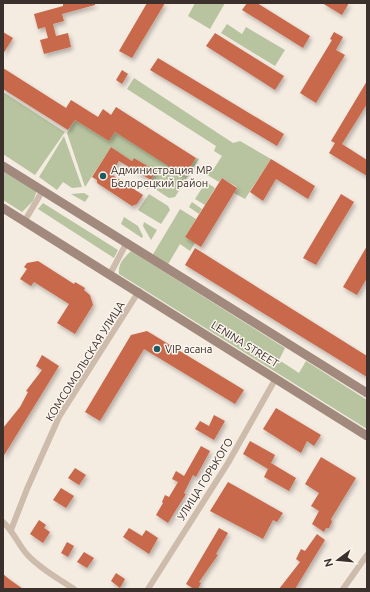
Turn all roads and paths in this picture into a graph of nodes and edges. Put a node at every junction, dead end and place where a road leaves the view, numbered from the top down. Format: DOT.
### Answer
graph roads {
  1 [pos="3,166"];
  2 [pos="43,190"];
  3 [pos="4,210"];
  4 [pos="24,222"];
  5 [pos="126,244"];
  6 [pos="110,274"];
  7 [pos="139,291"];
  8 [pos="276,378"];
  9 [pos="367,393"];
  10 [pos="367,436"];
  11 [pos="3,522"];
  12 [pos="12,530"];
  13 [pos="367,555"];
  14 [pos="74,589"];
  15 [pos="148,589"];
  16 [pos="343,589"];
  1 -- 2 [label="main road, LENINA STREET"];
  2 -- 4 [label="street"];
  2 -- 5 [label="main road, LENINA STREET"];
  3 -- 4 [label="main road, LENINA STREET"];
  4 -- 6 [label="main road, LENINA STREET"];
  5 -- 6 [label="street"];
  5 -- 9 [label="main road, LENINA STREET"];
  6 -- 7 [label="main road, LENINA STREET"];
  7 -- 8 [label="main road, LENINA STREET"];
  7 -- 12 [label="street, КОМСОМОЛЬСКАЯ УЛИЦА"];
  8 -- 10 [label="main road, LENINA STREET"];
  8 -- 15 [label="street, УЛИЦА ГОРЬКОГО"];
  11 -- 12 [label="street"];
  12 -- 14 [label="street"];
  13 -- 16 [label="street"];
}
